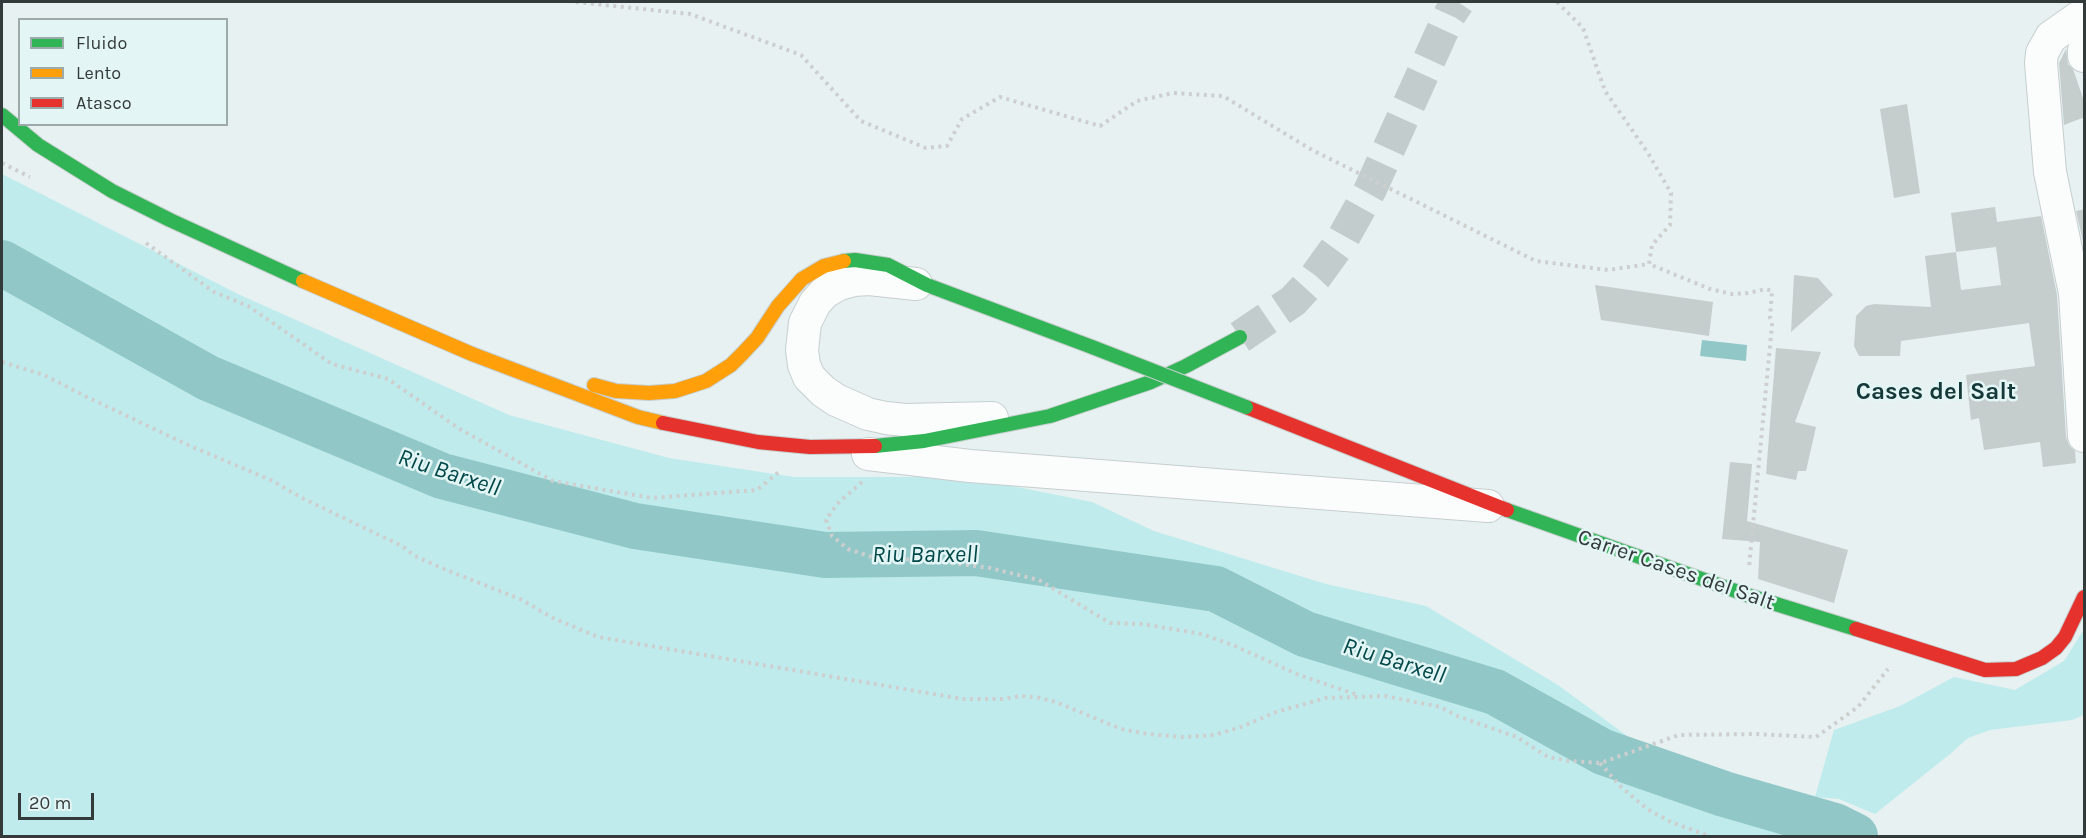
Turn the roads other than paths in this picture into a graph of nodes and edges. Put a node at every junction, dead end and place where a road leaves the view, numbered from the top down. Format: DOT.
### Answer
graph roads {
  1 [pos="2085,14"];
  2 [pos="2085,50"];
  3 [pos="2085,56"];
  4 [pos="2,115"];
  5 [pos="2,132"];
  6 [pos="38,145"];
  7 [pos="927,285"];
  8 [pos="1240,336"];
  9 [pos="472,354"];
  10 [pos="1050,416"];
  11 [pos="2085,436"];
  12 [pos="810,447"];
  13 [pos="1500,507"];
  14 [pos="2085,597"];
  1 -- 11 [label="street"];
  2 -- 3 [label="street"];
  4 -- 6 [label="street"];
  5 -- 6 [label="street"];
  6 -- 9 [label="street"];
  7 -- 9 [label="street, Carrer Cases del Salt"];
  7 -- 10 [label="street"];
  7 -- 13 [label="street, Carrer Cases del Salt, bridge"];
  8 -- 10 [label="street"];
  9 -- 12 [label="street"];
  10 -- 12 [label="street"];
  12 -- 13 [label="street"];
  13 -- 14 [label="street, Carrer Cases del Salt"];
}
